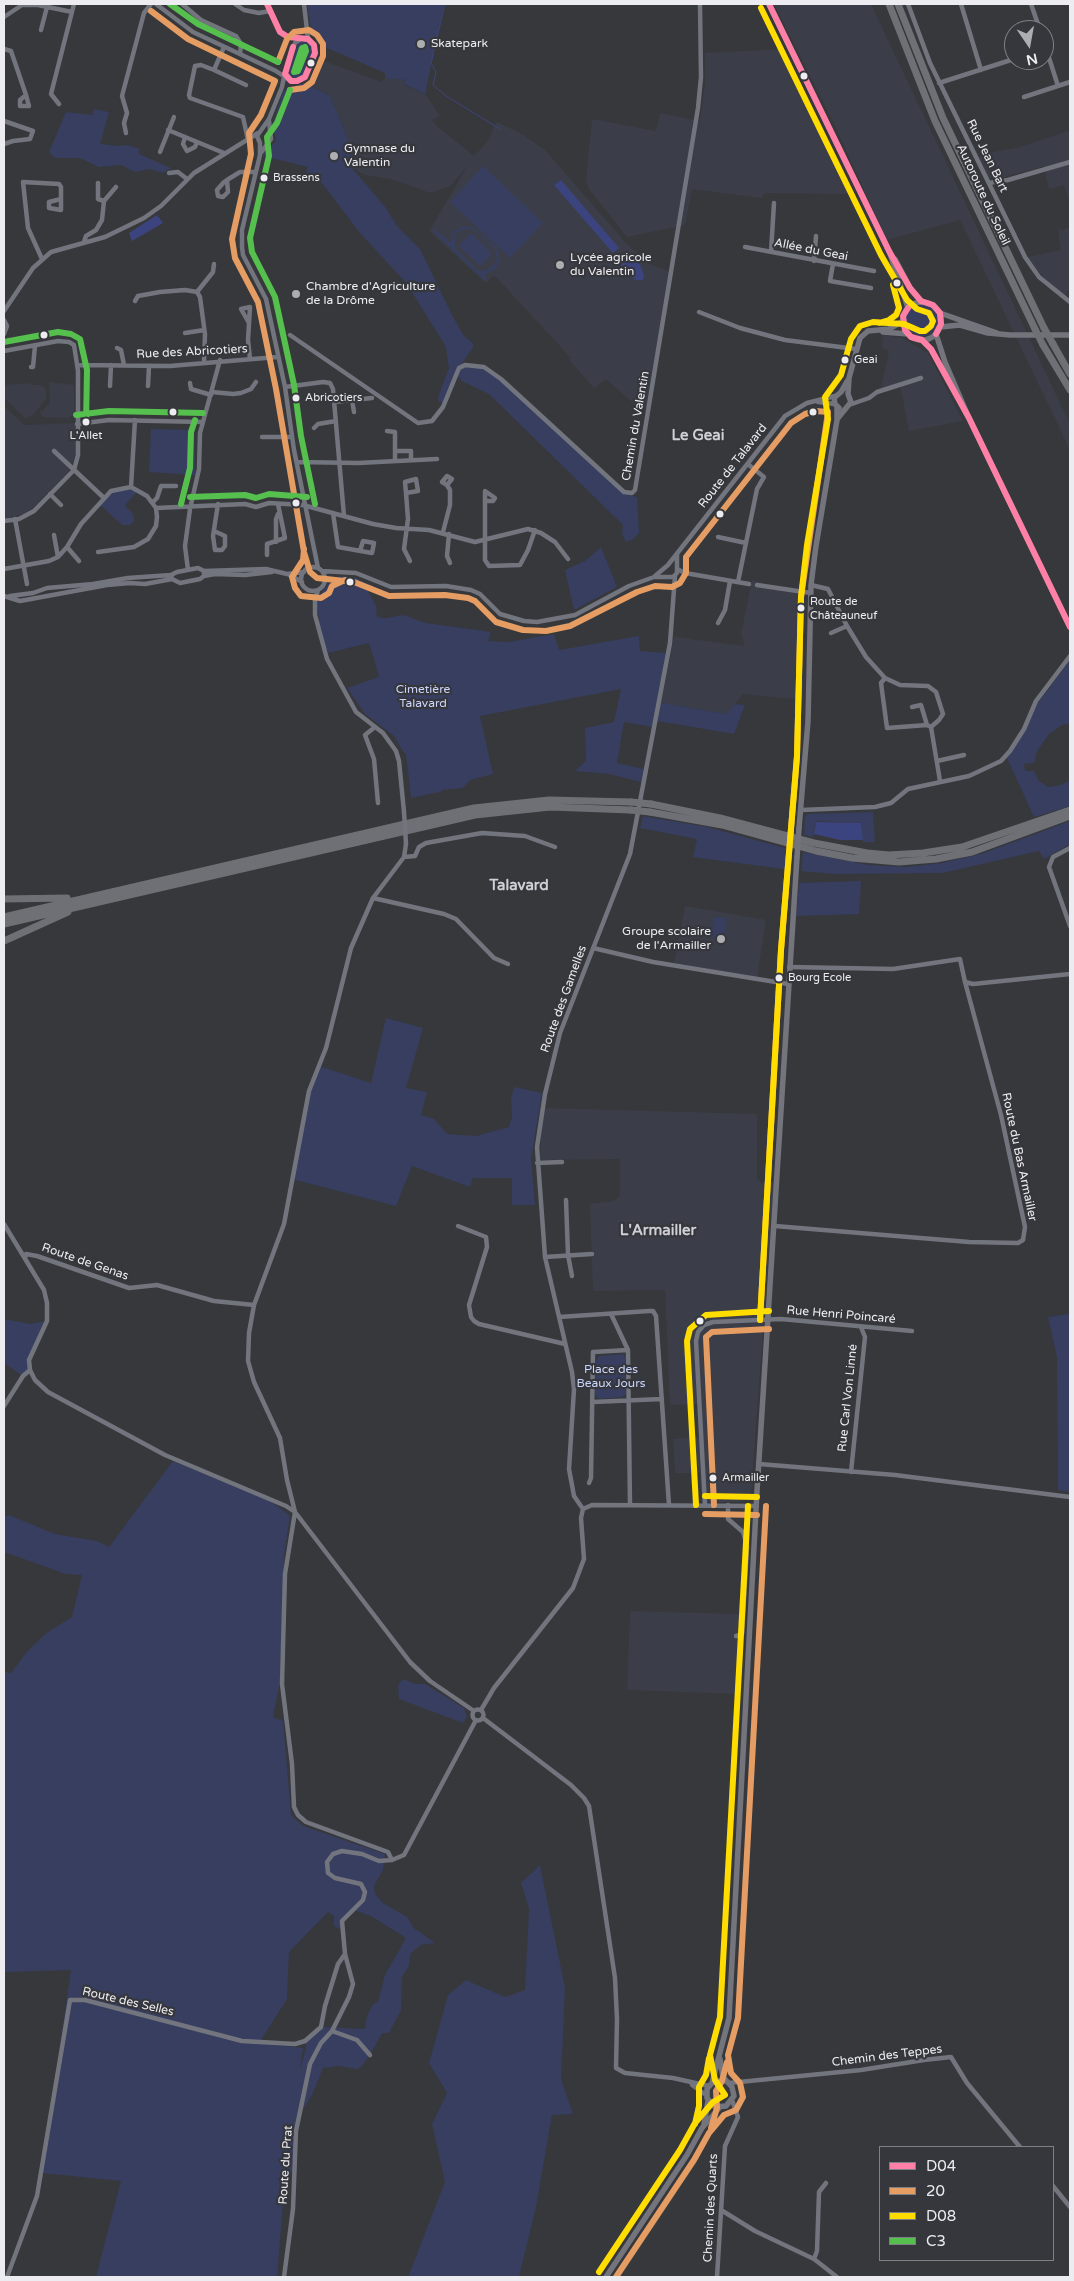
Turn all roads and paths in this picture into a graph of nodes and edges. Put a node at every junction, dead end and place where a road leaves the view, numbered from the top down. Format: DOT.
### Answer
graph roads {
  1 [pos="74,4"];
  2 [pos="150,4"];
  3 [pos="156,4"];
  4 [pos="182,4"];
  5 [pos="235,4"];
  6 [pos="267,4"];
  7 [pos="304,4"];
  8 [pos="700,4"];
  9 [pos="769,4"];
  10 [pos="889,4"];
  11 [pos="898,4"];
  12 [pos="908,4"];
  13 [pos="961,4"];
  14 [pos="1032,4"];
  15 [pos="47,7"];
  16 [pos="270,11"];
  17 [pos="72,12"];
  18 [pos="4,17"];
  19 [pos="1037,20"];
  20 [pos="41,30"];
  21 [pos="288,37"];
  22 [pos="301,39"];
  23 [pos="308,39"];
  24 [pos="224,47"];
  25 [pos="293,47"];
  26 [pos="4,49"];
  27 [pos="240,54"];
  28 [pos="1004,62"];
  29 [pos="214,70"];
  30 [pos="981,70"];
  31 [pos="1052,70"];
  32 [pos="276,71"];
  33 [pos="285,72"];
  34 [pos="291,81"];
  35 [pos="1070,82"];
  36 [pos="939,83"];
  37 [pos="246,85"];
  38 [pos="282,86"];
  39 [pos="1058,86"];
  40 [pos="26,95"];
  41 [pos="1024,97"];
  42 [pos="59,104"];
  43 [pos="174,117"];
  44 [pos="269,119"];
  45 [pos="4,121"];
  46 [pos="168,130"];
  47 [pos="126,132"];
  48 [pos="260,132"];
  49 [pos="269,132"];
  50 [pos="185,137"];
  51 [pos="197,142"];
  52 [pos="246,142"];
  53 [pos="259,142"];
  54 [pos="4,144"];
  55 [pos="266,144"];
  56 [pos="160,152"];
  57 [pos="224,154"];
  58 [pos="260,155"];
  59 [pos="1070,162"];
  60 [pos="256,172"];
  61 [pos="169,173"];
  62 [pos="187,179"];
  63 [pos="227,180"];
  64 [pos="98,183"];
  65 [pos="989,183"];
  66 [pos="116,188"];
  67 [pos="61,198"];
  68 [pos="104,201"];
  69 [pos="774,202"];
  70 [pos="816,236"];
  71 [pos="84,242"];
  72 [pos="745,247"];
  73 [pos="889,250"];
  74 [pos="770,252"];
  75 [pos="42,259"];
  76 [pos="814,261"];
  77 [pos="214,264"];
  78 [pos="833,264"];
  79 [pos="874,271"];
  80 [pos="871,288"];
  81 [pos="197,292"];
  82 [pos="136,301"];
  83 [pos="921,301"];
  84 [pos="1070,302"];
  85 [pos="908,308"];
  86 [pos="5,309"];
  87 [pos="699,312"];
  88 [pos="940,313"];
  89 [pos="4,320"];
  90 [pos="903,322"];
  91 [pos="249,323"];
  92 [pos="940,327"];
  93 [pos="204,330"];
  94 [pos="879,331"];
  95 [pos="186,333"];
  96 [pos="4,334"];
  97 [pos="908,334"];
  98 [pos="936,334"];
  99 [pos="290,335"];
  100 [pos="1002,335"];
  101 [pos="1070,335"];
  102 [pos="922,340"];
  103 [pos="35,346"];
  104 [pos="117,348"];
  105 [pos="856,350"];
  106 [pos="4,351"];
  107 [pos="277,357"];
  108 [pos="250,359"];
  109 [pos="220,360"];
  110 [pos="204,362"];
  111 [pos="77,365"];
  112 [pos="111,365"];
  113 [pos="124,365"];
  114 [pos="149,366"];
  115 [pos="30,367"];
  116 [pos="1070,374"];
  117 [pos="849,378"];
  118 [pos="921,378"];
  119 [pos="256,382"];
  120 [pos="190,383"];
  121 [pos="110,386"];
  122 [pos="148,386"];
  123 [pos="285,387"];
  124 [pos="1070,390"];
  125 [pos="841,392"];
  126 [pos="212,393"];
  127 [pos="835,396"];
  128 [pos="849,396"];
  129 [pos="372,398"];
  130 [pos="352,400"];
  131 [pos="858,401"];
  132 [pos="334,402"];
  133 [pos="815,402"];
  134 [pos="836,405"];
  135 [pos="847,407"];
  136 [pos="354,412"];
  137 [pos="969,418"];
  138 [pos="135,420"];
  139 [pos="837,420"];
  140 [pos="336,421"];
  141 [pos="203,422"];
  142 [pos="77,424"];
  143 [pos="314,428"];
  144 [pos="387,431"];
  145 [pos="262,437"];
  146 [pos="292,437"];
  147 [pos="54,451"];
  148 [pos="395,451"];
  149 [pos="437,459"];
  150 [pos="411,460"];
  151 [pos="395,461"];
  152 [pos="297,462"];
  153 [pos="340,463"];
  154 [pos="749,465"];
  155 [pos="74,470"];
  156 [pos="176,486"];
  157 [pos="447,486"];
  158 [pos="131,487"];
  159 [pos="406,493"];
  160 [pos="50,494"];
  161 [pos="103,497"];
  162 [pos="485,501"];
  163 [pos="153,502"];
  164 [pos="218,504"];
  165 [pos="278,504"];
  166 [pos="62,505"];
  167 [pos="190,506"];
  168 [pos="306,506"];
  169 [pos="156,508"];
  170 [pos="333,513"];
  171 [pos="278,514"];
  172 [pos="344,516"];
  173 [pos="15,519"];
  174 [pos="4,521"];
  175 [pos="407,529"];
  176 [pos="535,530"];
  177 [pos="214,531"];
  178 [pos="446,533"];
  179 [pos="54,535"];
  180 [pos="718,537"];
  181 [pos="484,540"];
  182 [pos="276,542"];
  183 [pos="746,543"];
  184 [pos="67,547"];
  185 [pos="313,551"];
  186 [pos="360,551"];
  187 [pos="98,552"];
  188 [pos="677,554"];
  189 [pos="267,555"];
  190 [pos="58,557"];
  191 [pos="568,559"];
  192 [pos="79,560"];
  193 [pos="410,561"];
  194 [pos="450,563"];
  195 [pos="668,564"];
  196 [pos="24,566"];
  197 [pos="310,568"];
  198 [pos="4,569"];
  199 [pos="664,569"];
  200 [pos="188,570"];
  201 [pos="320,570"];
  202 [pos="676,571"];
  203 [pos="304,572"];
  204 [pos="342,572"];
  205 [pos="204,573"];
  206 [pos="287,574"];
  207 [pos="172,577"];
  208 [pos="654,577"];
  209 [pos="668,577"];
  210 [pos="325,580"];
  211 [pos="730,581"];
  212 [pos="302,582"];
  213 [pos="738,582"];
  214 [pos="27,584"];
  215 [pos="749,584"];
  216 [pos="757,585"];
  217 [pos="811,585"];
  218 [pos="675,587"];
  219 [pos="310,590"];
  220 [pos="318,590"];
  221 [pos="811,593"];
  222 [pos="4,596"];
  223 [pos="315,600"];
  224 [pos="718,623"];
  225 [pos="847,626"];
  226 [pos="1070,626"];
  227 [pos="831,634"];
  228 [pos="1070,656"];
  229 [pos="885,678"];
  230 [pos="912,707"];
  231 [pos="929,726"];
  232 [pos="375,727"];
  233 [pos="964,755"];
  234 [pos="937,761"];
  235 [pos="940,781"];
  236 [pos="378,803"];
  237 [pos="631,806"];
  238 [pos="650,808"];
  239 [pos="801,810"];
  240 [pos="1070,810"];
  241 [pos="1070,816"];
  242 [pos="555,847"];
  243 [pos="1070,848"];
  244 [pos="404,857"];
  245 [pos="90,897"];
  246 [pos="373,898"];
  247 [pos="4,899"];
  248 [pos="82,906"];
  249 [pos="4,917"];
  250 [pos="4,924"];
  251 [pos="1070,926"];
  252 [pos="4,941"];
  253 [pos="593,948"];
  254 [pos="508,964"];
  255 [pos="790,967"];
  256 [pos="1070,974"];
  257 [pos="965,982"];
  258 [pos="788,984"];
  259 [pos="562,1162"];
  260 [pos="537,1163"];
  261 [pos="566,1200"];
  262 [pos="4,1224"];
  263 [pos="458,1226"];
  264 [pos="776,1226"];
  265 [pos="592,1254"];
  266 [pos="568,1255"];
  267 [pos="26,1256"];
  268 [pos="545,1257"];
  269 [pos="572,1276"];
  270 [pos="254,1306"];
  271 [pos="610,1314"];
  272 [pos="559,1317"];
  273 [pos="769,1320"];
  274 [pos="861,1327"];
  275 [pos="912,1330"];
  276 [pos="565,1344"];
  277 [pos="628,1350"];
  278 [pos="30,1370"];
  279 [pos="662,1399"];
  280 [pos="628,1400"];
  281 [pos="593,1402"];
  282 [pos="4,1406"];
  283 [pos="759,1464"];
  284 [pos="851,1472"];
  285 [pos="589,1482"];
  286 [pos="1070,1497"];
  287 [pos="630,1505"];
  288 [pos="669,1505"];
  289 [pos="705,1505"];
  290 [pos="728,1505"];
  291 [pos="756,1506"];
  292 [pos="583,1509"];
  293 [pos="295,1512"];
  294 [pos="736,1636"];
  295 [pos="481,1710"];
  296 [pos="474,1711"];
  297 [pos="483,1718"];
  298 [pos="476,1720"];
  299 [pos="392,1860"];
  300 [pos="346,1954"];
  301 [pos="332,2031"];
  302 [pos="370,2055"];
  303 [pos="719,2055"];
  304 [pos="688,2082"];
  305 [pos="727,2082"];
  306 [pos="742,2082"];
  307 [pos="711,2084"];
  308 [pos="734,2092"];
  309 [pos="706,2094"];
  310 [pos="732,2100"];
  311 [pos="708,2102"];
  312 [pos="726,2106"];
  313 [pos="719,2108"];
  314 [pos="737,2113"];
  315 [pos="702,2128"];
  316 [pos="1019,2146"];
  317 [pos="826,2183"];
  318 [pos="1054,2187"];
  319 [pos="1070,2207"];
  320 [pos="722,2210"];
  321 [pos="814,2259"];
  322 [pos="7,2277"];
  323 [pos="284,2277"];
  324 [pos="606,2277"];
  325 [pos="717,2277"];
  326 [pos="837,2277"];
  1 -- 17 [label="street"];
  2 -- 47 [label="street"];
  3 -- 24 [label="street"];
  4 -- 27 [label="street"];
  5 -- 16 [label="street"];
  6 -- 16 [label="street"];
  7 -- 23 [label="street"];
  8 -- 99 [label="street, Chemin du Valentin"];
  9 -- 73 [label="main road"];
  10 -- 124 [label="highway, Autoroute du Soleil, bridge"];
  11 -- 116 [label="highway, Autoroute du Soleil, bridge"];
  12 -- 36 [label="street, Rue Jean Bart"];
  13 -- 30 [label="street"];
  14 -- 19 [label="street"];
  15 -- 17 [label="street"];
  15 -- 18 [label="street"];
  15 -- 20 [label="street"];
  16 -- 21 [label="street"];
  17 -- 42 [label="street"];
  21 -- 22 [label="street"];
  21 -- 25 [label="street"];
  22 -- 23 [label="street"];
  22 -- 25 [label="street"];
  23 -- 34 [label="street"];
  24 -- 27 [label="street"];
  24 -- 29 [label="street"];
  25 -- 33 [label="street"];
  26 -- 40 [label="street"];
  27 -- 32 [label="street"];
  28 -- 30 [label="street"];
  29 -- 37 [label="street"];
  29 -- 52 [label="street"];
  30 -- 36 [label="street"];
  31 -- 39 [label="street"];
  32 -- 33 [label="street"];
  32 -- 33 [label="street"];
  32 -- 38 [label="street"];
  33 -- 34 [label="street"];
  33 -- 38 [label="street"];
  34 -- 38 [label="street"];
  35 -- 39 [label="street"];
  36 -- 65 [label="street, Rue Jean Bart"];
  38 -- 44 [label="street"];
  39 -- 41 [label="street"];
  43 -- 46 [label="street"];
  44 -- 48 [label="street"];
  44 -- 49 [label="street"];
  45 -- 54 [label="street"];
  46 -- 50 [label="street"];
  46 -- 56 [label="street"];
  48 -- 49 [label="street"];
  48 -- 52 [label="street"];
  48 -- 53 [label="street"];
  49 -- 55 [label="street"];
  50 -- 51 [label="street"];
  50 -- 51 [label="street"];
  51 -- 57 [label="street"];
  52 -- 53 [label="street"];
  52 -- 57 [label="street"];
  53 -- 55 [label="street"];
  53 -- 58 [label="street"];
  55 -- 58 [label="street"];
  57 -- 62 [label="street"];
  58 -- 60 [label="street"];
  59 -- 65 [label="street"];
  60 -- 63 [label="street"];
  60 -- 107 [label="street"];
  61 -- 62 [label="street"];
  62 -- 71 [label="street"];
  64 -- 68 [label="street"];
  65 -- 84 [label="street, Rue Jean Bart"];
  66 -- 68 [label="street"];
  67 -- 75 [label="street"];
  68 -- 71 [label="street"];
  69 -- 74 [label="street"];
  70 -- 76 [label="street"];
  71 -- 75 [label="street"];
  72 -- 74 [label="street, Allée du Geai"];
  73 -- 83 [label="main road"];
  73 -- 85 [label="main road"];
  74 -- 76 [label="street, Allée du Geai"];
  75 -- 86 [label="street"];
  76 -- 78 [label="street, Allée du Geai"];
  77 -- 81 [label="street"];
  78 -- 79 [label="street, Allée du Geai"];
  78 -- 80 [label="street"];
  81 -- 82 [label="street"];
  81 -- 93 [label="street"];
  83 -- 85 [label="main road"];
  83 -- 88 [label="main road"];
  85 -- 90 [label="main road"];
  86 -- 89 [label="street"];
  87 -- 105 [label="street"];
  88 -- 92 [label="main road"];
  88 -- 100 [label="main road"];
  89 -- 96 [label="street"];
  90 -- 94 [label="main road"];
  90 -- 97 [label="main road"];
  91 -- 108 [label="street"];
  92 -- 98 [label="main road"];
  92 -- 100 [label="main road"];
  93 -- 95 [label="street"];
  93 -- 110 [label="street"];
  94 -- 97 [label="main road"];
  94 -- 105 [label="main road"];
  97 -- 102 [label="main road"];
  98 -- 102 [label="main road"];
  98 -- 137 [label="main road"];
  100 -- 101 [label="main road"];
  102 -- 137 [label="main road"];
  103 -- 106 [label="street"];
  103 -- 111 [label="street"];
  103 -- 115 [label="street"];
  104 -- 113 [label="street"];
  105 -- 117 [label="main road"];
  107 -- 108 [label="street, Rue des Abricotiers"];
  107 -- 123 [label="street"];
  108 -- 109 [label="street, Rue des Abricotiers"];
  109 -- 110 [label="street, Rue des Abricotiers"];
  109 -- 126 [label="street"];
  110 -- 114 [label="street, Rue des Abricotiers"];
  111 -- 112 [label="street, Rue des Abricotiers"];
  111 -- 142 [label="street"];
  112 -- 113 [label="street, Rue des Abricotiers"];
  112 -- 121 [label="street"];
  113 -- 114 [label="street, Rue des Abricotiers"];
  114 -- 122 [label="street"];
  117 -- 125 [label="main road"];
  117 -- 128 [label="main road"];
  118 -- 131 [label="street"];
  119 -- 126 [label="street"];
  120 -- 126 [label="street"];
  123 -- 132 [label="street"];
  123 -- 146 [label="street"];
  125 -- 127 [label="main road"];
  125 -- 128 [label="main road"];
  126 -- 141 [label="street"];
  127 -- 133 [label="street, Route de Talavard"];
  127 -- 134 [label="main road"];
  128 -- 131 [label="street"];
  128 -- 135 [label="main road"];
  129 -- 130 [label="street"];
  130 -- 132 [label="street"];
  130 -- 136 [label="street"];
  131 -- 135 [label="street"];
  132 -- 140 [label="street"];
  133 -- 134 [label="street, Route de Talavard"];
  133 -- 154 [label="street, Route de Talavard"];
  134 -- 135 [label="main road"];
  134 -- 139 [label="main road"];
  135 -- 139 [label="main road"];
  137 -- 226 [label="main road"];
  138 -- 141 [label="street"];
  138 -- 142 [label="street"];
  138 -- 158 [label="street"];
  139 -- 217 [label="main road"];
  140 -- 143 [label="street"];
  140 -- 153 [label="street"];
  141 -- 167 [label="street"];
  142 -- 155 [label="street"];
  144 -- 148 [label="street"];
  145 -- 146 [label="street"];
  146 -- 152 [label="street"];
  147 -- 155 [label="street"];
  148 -- 150 [label="street"];
  148 -- 151 [label="street"];
  149 -- 150 [label="street"];
  150 -- 151 [label="street"];
  151 -- 153 [label="street"];
  152 -- 153 [label="street"];
  152 -- 168 [label="street"];
  153 -- 172 [label="street"];
  154 -- 183 [label="street"];
  154 -- 188 [label="street, Route de Talavard"];
  155 -- 160 [label="street"];
  155 -- 161 [label="street"];
  156 -- 163 [label="street"];
  157 -- 178 [label="street"];
  158 -- 161 [label="street"];
  158 -- 163 [label="street"];
  159 -- 175 [label="street"];
  160 -- 166 [label="street"];
  160 -- 173 [label="street"];
  161 -- 184 [label="street"];
  162 -- 181 [label="street"];
  163 -- 169 [label="street"];
  164 -- 165 [label="street"];
  164 -- 167 [label="street"];
  164 -- 177 [label="street"];
  165 -- 168 [label="street"];
  165 -- 171 [label="street"];
  167 -- 169 [label="street"];
  167 -- 200 [label="street"];
  168 -- 170 [label="street"];
  168 -- 185 [label="street"];
  169 -- 187 [label="street"];
  170 -- 172 [label="street"];
  170 -- 186 [label="street"];
  171 -- 182 [label="street"];
  171 -- 182 [label="street"];
  172 -- 175 [label="street"];
  173 -- 174 [label="street"];
  173 -- 196 [label="street"];
  175 -- 178 [label="street"];
  175 -- 193 [label="street"];
  176 -- 181 [label="street"];
  176 -- 181 [label="street"];
  176 -- 191 [label="street"];
  178 -- 181 [label="street"];
  178 -- 194 [label="street"];
  179 -- 190 [label="street"];
  180 -- 183 [label="street"];
  182 -- 189 [label="street"];
  183 -- 213 [label="street"];
  184 -- 190 [label="street"];
  184 -- 192 [label="street"];
  185 -- 197 [label="street"];
  185 -- 201 [label="street"];
  188 -- 195 [label="street, Route de Talavard"];
  188 -- 202 [label="street"];
  190 -- 196 [label="street"];
  195 -- 199 [label="street, Route de Talavard"];
  195 -- 202 [label="street"];
  196 -- 198 [label="street"];
  196 -- 214 [label="street"];
  197 -- 201 [label="street"];
  197 -- 203 [label="street"];
  199 -- 208 [label="street, Route de Talavard"];
  199 -- 209 [label="street"];
  200 -- 205 [label="street"];
  200 -- 207 [label="street"];
  201 -- 204 [label="street"];
  201 -- 210 [label="street"];
  202 -- 209 [label="street"];
  202 -- 211 [label="street"];
  202 -- 218 [label="street, Route des Gamelles"];
  203 -- 206 [label="street"];
  203 -- 212 [label="street"];
  204 -- 208 [label="street"];
  204 -- 210 [label="street"];
  205 -- 206 [label="street"];
  205 -- 207 [label="street"];
  206 -- 212 [label="street"];
  207 -- 222 [label="street"];
  208 -- 209 [label="street"];
  209 -- 218 [label="street"];
  210 -- 220 [label="street"];
  211 -- 213 [label="street"];
  211 -- 224 [label="street"];
  212 -- 219 [label="street"];
  213 -- 215 [label="street"];
  216 -- 221 [label="street"];
  217 -- 221 [label="main road"];
  217 -- 225 [label="street"];
  218 -- 253 [label="street, Route des Gamelles"];
  219 -- 220 [label="street"];
  219 -- 223 [label="street"];
  220 -- 223 [label="street"];
  221 -- 239 [label="main road"];
  223 -- 232 [label="street"];
  225 -- 227 [label="street"];
  225 -- 229 [label="street"];
  228 -- 235 [label="street"];
  229 -- 231 [label="street"];
  229 -- 231 [label="street"];
  230 -- 231 [label="street"];
  231 -- 234 [label="street"];
  232 -- 236 [label="street"];
  232 -- 244 [label="street, bridge"];
  233 -- 234 [label="street"];
  234 -- 235 [label="street"];
  235 -- 239 [label="street"];
  237 -- 238 [label="highway, bridge"];
  237 -- 245 [label="highway"];
  237 -- 248 [label="highway"];
  238 -- 240 [label="highway"];
  238 -- 241 [label="highway"];
  239 -- 255 [label="main road, bridge"];
  242 -- 244 [label="street"];
  243 -- 251 [label="street"];
  244 -- 246 [label="street"];
  245 -- 247 [label="highway"];
  245 -- 249 [label="highway"];
  246 -- 254 [label="street"];
  246 -- 270 [label="street"];
  248 -- 250 [label="highway"];
  248 -- 252 [label="highway"];
  253 -- 258 [label="street"];
  253 -- 260 [label="street, Route des Gamelles"];
  255 -- 257 [label="street"];
  255 -- 258 [label="main road"];
  256 -- 257 [label="street"];
  257 -- 264 [label="street, Route du Bas Armailler"];
  258 -- 264 [label="main road"];
  259 -- 260 [label="street"];
  260 -- 268 [label="street, Route des Gamelles"];
  261 -- 266 [label="street"];
  262 -- 267 [label="street, Route de Genas"];
  263 -- 276 [label="street"];
  264 -- 273 [label="main road"];
  265 -- 266 [label="street"];
  266 -- 268 [label="street"];
  266 -- 269 [label="street"];
  267 -- 270 [label="street, Route de Genas"];
  267 -- 278 [label="street"];
  268 -- 272 [label="street, Route des Gamelles"];
  270 -- 293 [label="street"];
  271 -- 272 [label="street"];
  271 -- 277 [label="street"];
  271 -- 279 [label="street"];
  272 -- 276 [label="street, Route des Gamelles"];
  273 -- 274 [label="street, Rue Henri Poincaré"];
  273 -- 283 [label="main road"];
  273 -- 289 [label="street, Rue Henri Poincaré"];
  274 -- 275 [label="street, Rue Henri Poincaré"];
  274 -- 284 [label="street, Rue Carl Von Linné"];
  276 -- 292 [label="street, Route des Gamelles"];
  277 -- 280 [label="street"];
  277 -- 281 [label="street"];
  278 -- 282 [label="street"];
  278 -- 293 [label="street"];
  279 -- 280 [label="street"];
  279 -- 288 [label="street"];
  280 -- 281 [label="street"];
  280 -- 287 [label="street"];
  281 -- 285 [label="street"];
  283 -- 284 [label="street"];
  283 -- 291 [label="main road"];
  284 -- 286 [label="street"];
  287 -- 288 [label="street"];
  287 -- 292 [label="street"];
  288 -- 289 [label="street"];
  289 -- 290 [label="street"];
  290 -- 291 [label="street"];
  290 -- 294 [label="street"];
  291 -- 303 [label="main road"];
  292 -- 295 [label="street"];
  293 -- 296 [label="street"];
  293 -- 299 [label="street"];
  295 -- 296 [label="street"];
  295 -- 297 [label="street"];
  296 -- 298 [label="street"];
  297 -- 298 [label="street"];
  297 -- 304 [label="street"];
  298 -- 299 [label="street"];
  299 -- 300 [label="street, Route du Prat"];
  300 -- 301 [label="street, Route du Prat"];
  300 -- 322 [label="street, Route des Selles"];
  301 -- 302 [label="street"];
  301 -- 323 [label="street, Route du Prat"];
  303 -- 305 [label="main road"];
  303 -- 307 [label="main road"];
  304 -- 307 [label="street"];
  304 -- 309 [label="street"];
  305 -- 306 [label="street, Chemin des Teppes"];
  305 -- 307 [label="main road"];
  305 -- 308 [label="main road"];
  306 -- 308 [label="street"];
  306 -- 316 [label="street, Chemin des Teppes"];
  307 -- 309 [label="main road"];
  308 -- 310 [label="main road"];
  309 -- 311 [label="main road"];
  310 -- 312 [label="main road"];
  310 -- 314 [label="street"];
  311 -- 313 [label="main road"];
  311 -- 315 [label="main road"];
  312 -- 313 [label="main road"];
  312 -- 314 [label="street"];
  313 -- 315 [label="main road"];
  314 -- 320 [label="street, Chemin des Quarts"];
  315 -- 324 [label="main road"];
  317 -- 321 [label="street"];
  318 -- 319 [label="street"];
  320 -- 321 [label="street"];
  320 -- 325 [label="street, Chemin des Quarts"];
  321 -- 326 [label="street"];
}
